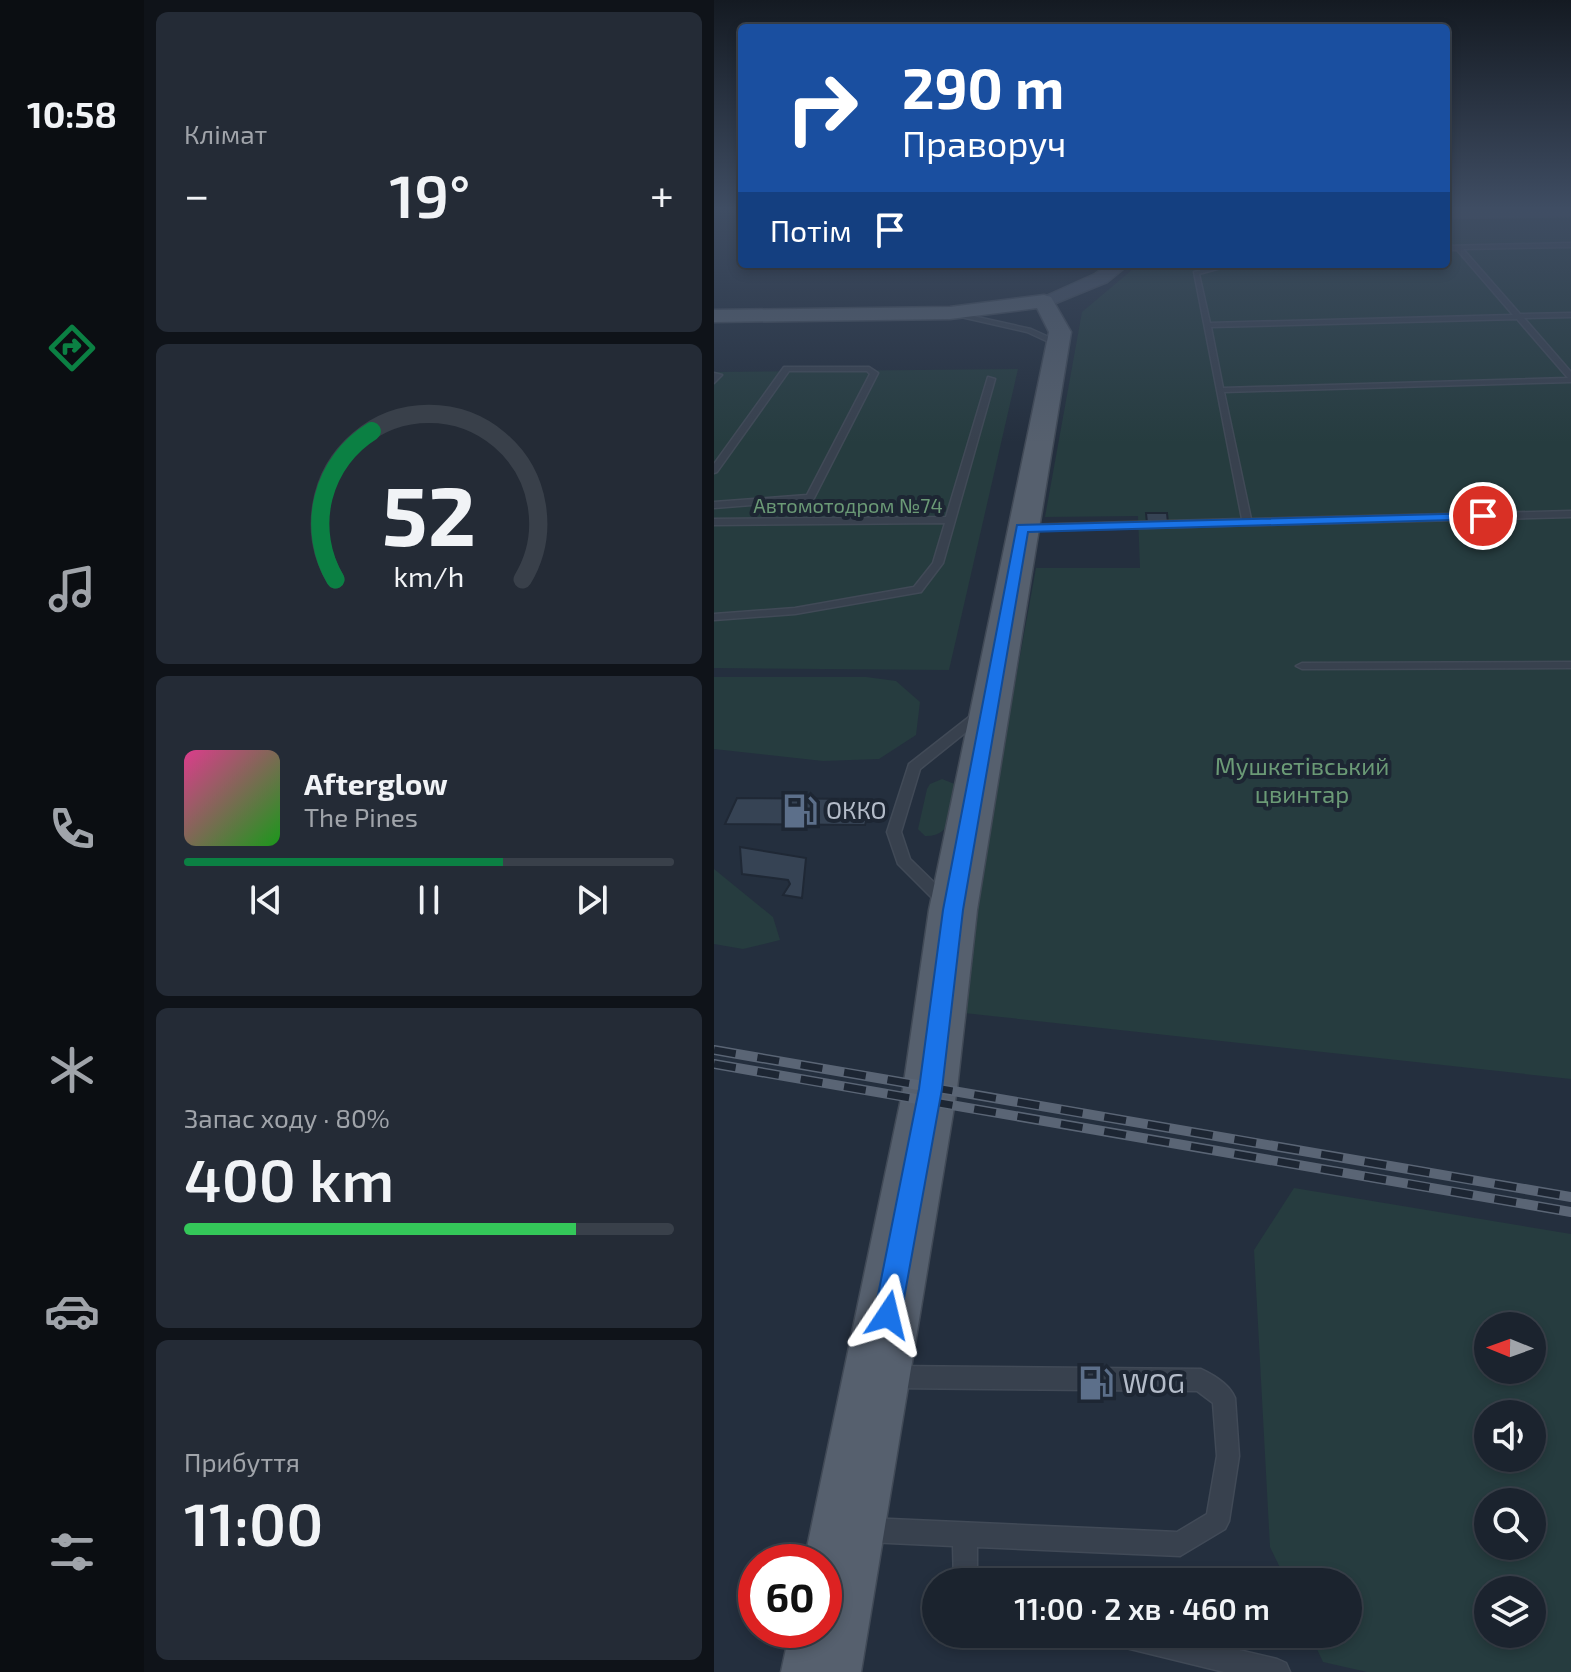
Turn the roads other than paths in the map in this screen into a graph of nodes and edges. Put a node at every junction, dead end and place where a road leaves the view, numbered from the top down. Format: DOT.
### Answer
graph roads {
  1 [pos="1092,287"];
  2 [pos="1092,287"];
  3 [pos="1199,287"];
  4 [pos="1493,287"];
  5 [pos="950,313"];
  6 [pos="1571,315"];
  7 [pos="714,316"];
  8 [pos="1519,316"];
  9 [pos="1054,325"];
  10 [pos="1208,325"];
  11 [pos="991,379"];
  12 [pos="1571,379"];
  13 [pos="1221,390"];
  14 [pos="714,470"];
  15 [pos="714,505"];
  16 [pos="1571,514"];
  17 [pos="951,520"];
  18 [pos="714,522"];
  19 [pos="1247,522"];
  20 [pos="1022,528"];
  21 [pos="714,617"];
  22 [pos="1571,665"];
  23 [pos="1302,666"];
  24 [pos="988,708"];
  25 [pos="953,910"];
  26 [pos="876,1376"];
  27 [pos="848,1529"];
  28 [pos="965,1534"];
  29 [pos="965,1568"];
  30 [pos="1177,1648"];
  31 [pos="821,1672"];
  32 [pos="1277,1672"];
  1 -- 9 [label="main road"];
  2 -- 9 [label="main road"];
  3 -- 10 [label="lane"];
  4 -- 8 [label="lane"];
  5 -- 7 [label="main road"];
  5 -- 9 [label="main road"];
  5 -- 9 [label="main road"];
  6 -- 8 [label="lane"];
  8 -- 10 [label="lane"];
  8 -- 12 [label="lane"];
  9 -- 20 [label="main road"];
  10 -- 13 [label="lane"];
  11 -- 17 [label="lane"];
  12 -- 13 [label="lane"];
  13 -- 19 [label="lane"];
  14 -- 15 [label="lane"];
  16 -- 19 [label="lane"];
  17 -- 18 [label="lane"];
  17 -- 21 [label="lane"];
  19 -- 20 [label="lane"];
  20 -- 24 [label="main road"];
  22 -- 23 [label="lane"];
  24 -- 25 [label="main road"];
  24 -- 25 [label="lane"];
  25 -- 26 [label="main road"];
  26 -- 27 [label="main road"];
  26 -- 28 [label="lane"];
  27 -- 28 [label="lane"];
  27 -- 31 [label="main road"];
  28 -- 29 [label="lane"];
  30 -- 32 [label="lane"];
}
